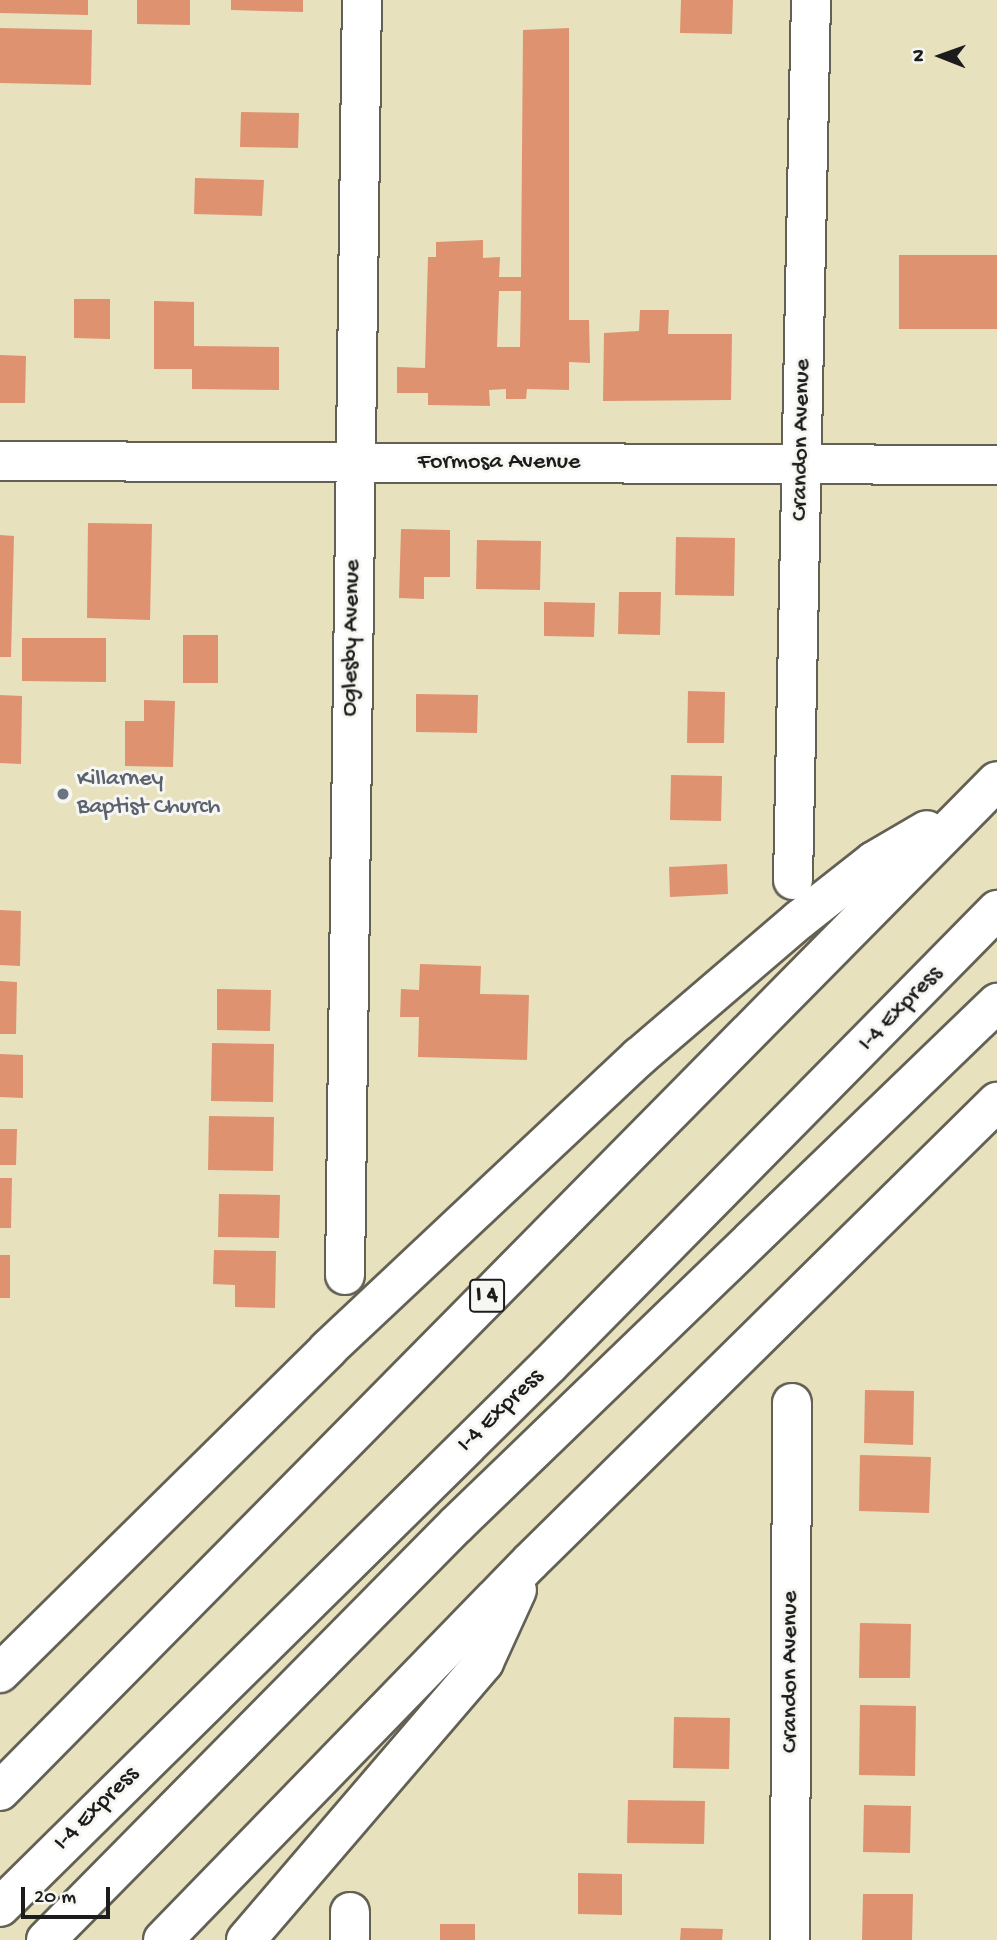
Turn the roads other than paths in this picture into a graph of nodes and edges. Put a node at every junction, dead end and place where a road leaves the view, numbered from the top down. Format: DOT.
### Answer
graph roads {
  1 [pos="362,0"];
  2 [pos="810,0"];
  3 [pos="0,461"];
  4 [pos="354,461"];
  5 [pos="801,465"];
  6 [pos="997,465"];
  7 [pos="985,792"];
  8 [pos="793,880"];
  9 [pos="997,911"];
  10 [pos="997,1003"];
  11 [pos="997,1102"];
  12 [pos="345,1275"];
  13 [pos="792,1403"];
  14 [pos="530,1563"];
  15 [pos="0,1673"];
  16 [pos="0,1791"];
  17 [pos="0,1906"];
  18 [pos="46,1940"];
  19 [pos="163,1940"];
  20 [pos="246,1940"];
  21 [pos="790,1940"];
  1 -- 4 [label="main road, Oglesby Avenue"];
  2 -- 5 [label="main road, Crandon Avenue"];
  3 -- 4 [label="main road, Formosa Avenue"];
  4 -- 5 [label="main road, Formosa Avenue"];
  4 -- 12 [label="main road, Oglesby Avenue"];
  5 -- 6 [label="main road, Formosa Avenue"];
  5 -- 8 [label="main road, Crandon Avenue"];
  7 -- 15 [label="main road"];
  7 -- 16 [label="main road, I 4"];
  9 -- 17 [label="main road, I-4 Express"];
  10 -- 18 [label="main road, I-4 Express"];
  11 -- 14 [label="main road"];
  13 -- 21 [label="main road, Crandon Avenue"];
  14 -- 19 [label="main road"];
  14 -- 20 [label="main road"];
}
